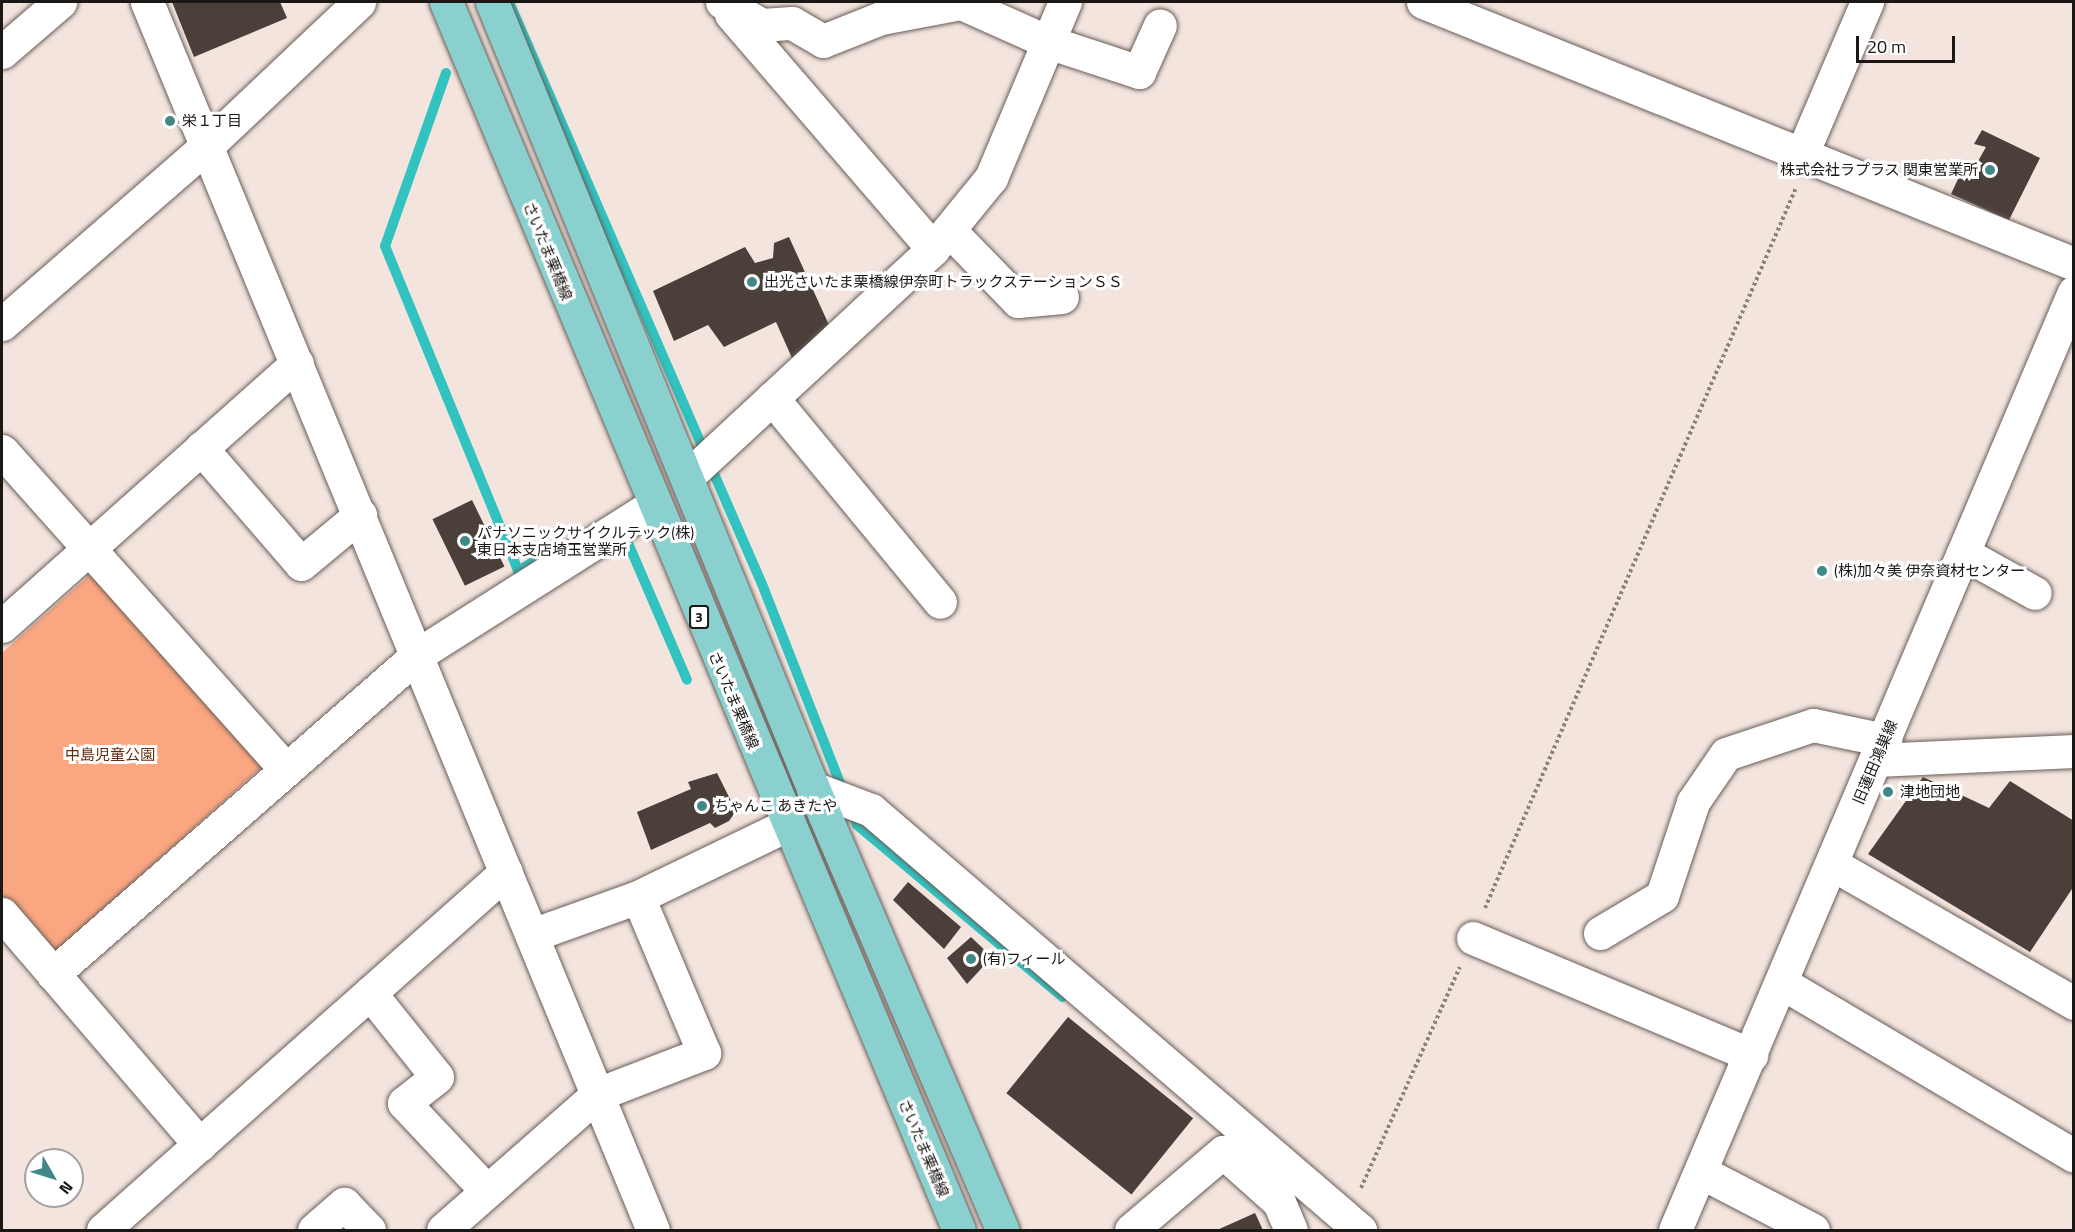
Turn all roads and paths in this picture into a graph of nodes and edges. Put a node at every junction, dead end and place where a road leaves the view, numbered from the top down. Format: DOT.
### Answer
graph roads {
  1 [pos="60,2"];
  2 [pos="147,2"];
  3 [pos="359,2"];
  4 [pos="446,2"];
  5 [pos="492,2"];
  6 [pos="721,2"];
  7 [pos="1065,2"];
  8 [pos="1423,2"];
  9 [pos="1867,2"];
  10 [pos="1160,25"];
  11 [pos="1048,42"];
  12 [pos="2,52"];
  13 [pos="208,145"];
  14 [pos="1805,156"];
  15 [pos="941,239"];
  16 [pos="2073,264"];
  17 [pos="2073,292"];
  18 [pos="1062,297"];
  19 [pos="2,324"];
  20 [pos="297,363"];
  21 [pos="772,398"];
  22 [pos="201,448"];
  23 [pos="2,451"];
  24 [pos="687,477"];
  25 [pos="360,515"];
  26 [pos="631,519"];
  27 [pos="90,547"];
  28 [pos="1963,554"];
  29 [pos="2035,593"];
  30 [pos="940,602"];
  31 [pos="2,626"];
  32 [pos="417,654"];
  33 [pos="1880,750"];
  34 [pos="2073,751"];
  35 [pos="286,770"];
  36 [pos="813,788"];
  37 [pos="788,825"];
  38 [pos="1832,864"];
  39 [pos="506,872"];
  40 [pos="638,897"];
  41 [pos="2,914"];
  42 [pos="1600,933"];
  43 [pos="532,935"];
  44 [pos="1473,938"];
  45 [pos="53,974"];
  46 [pos="1782,983"];
  47 [pos="370,993"];
  48 [pos="2073,1003"];
  49 [pos="1751,1055"];
  50 [pos="598,1094"];
  51 [pos="200,1145"];
  52 [pos="2073,1156"];
  53 [pos="1256,1163"];
  54 [pos="1701,1172"];
  55 [pos="487,1191"];
  56 [pos="1354,1225"];
  57 [pos="104,1230"];
  58 [pos="314,1230"];
  59 [pos="369,1230"];
  60 [pos="443,1230"];
  61 [pos="653,1230"];
  62 [pos="959,1230"];
  63 [pos="1002,1230"];
  64 [pos="1131,1230"];
  65 [pos="1291,1230"];
  66 [pos="1675,1230"];
  67 [pos="1813,1230"];
  1 -- 12 [label="street"];
  2 -- 13 [label="street"];
  3 -- 13 [label="street"];
  4 -- 26 [label="main road, さいたま栗橋線 / 3"];
  5 -- 24 [label="main road"];
  6 -- 11 [label="street"];
  6 -- 15 [label="street"];
  7 -- 11 [label="street"];
  8 -- 14 [label="street"];
  9 -- 14 [label="street"];
  10 -- 11 [label="street"];
  11 -- 15 [label="street"];
  13 -- 19 [label="street"];
  13 -- 20 [label="street"];
  14 -- 16 [label="street"];
  14 -- 44 [label="path"];
  15 -- 18 [label="street"];
  15 -- 21 [label="street"];
  17 -- 28 [label="street, 旧蓮田鴻巣線"];
  20 -- 22 [label="street"];
  20 -- 25 [label="street"];
  21 -- 24 [label="street"];
  21 -- 30 [label="street"];
  22 -- 25 [label="street"];
  22 -- 27 [label="street"];
  23 -- 27 [label="street"];
  24 -- 36 [label="main road"];
  25 -- 32 [label="street"];
  26 -- 32 [label="street"];
  26 -- 37 [label="main road, さいたま栗橋線 / 3"];
  27 -- 31 [label="street"];
  27 -- 35 [label="street"];
  28 -- 29 [label="street"];
  28 -- 33 [label="street, 旧蓮田鴻巣線"];
  32 -- 35 [label="street"];
  32 -- 39 [label="street"];
  33 -- 34 [label="street"];
  33 -- 38 [label="street, 旧蓮田鴻巣線"];
  33 -- 42 [label="street"];
  35 -- 45 [label="street"];
  36 -- 53 [label="street"];
  36 -- 63 [label="main road"];
  37 -- 40 [label="street"];
  37 -- 62 [label="main road, さいたま栗橋線 / 3"];
  38 -- 46 [label="street, 旧蓮田鴻巣線"];
  38 -- 48 [label="street"];
  39 -- 43 [label="street"];
  39 -- 47 [label="street"];
  40 -- 43 [label="street"];
  40 -- 50 [label="street"];
  41 -- 45 [label="street"];
  43 -- 50 [label="street"];
  44 -- 49 [label="street"];
  44 -- 56 [label="path"];
  45 -- 51 [label="street"];
  46 -- 49 [label="street, 旧蓮田鴻巣線"];
  46 -- 52 [label="street"];
  47 -- 51 [label="street"];
  47 -- 55 [label="street"];
  49 -- 54 [label="street, 旧蓮田鴻巣線"];
  50 -- 55 [label="street"];
  50 -- 61 [label="street"];
  51 -- 57 [label="street"];
  53 -- 56 [label="street"];
  53 -- 64 [label="street"];
  53 -- 65 [label="street"];
  54 -- 66 [label="street, 旧蓮田鴻巣線"];
  54 -- 67 [label="street"];
  55 -- 60 [label="street"];
  58 -- 59 [label="street"];
}
